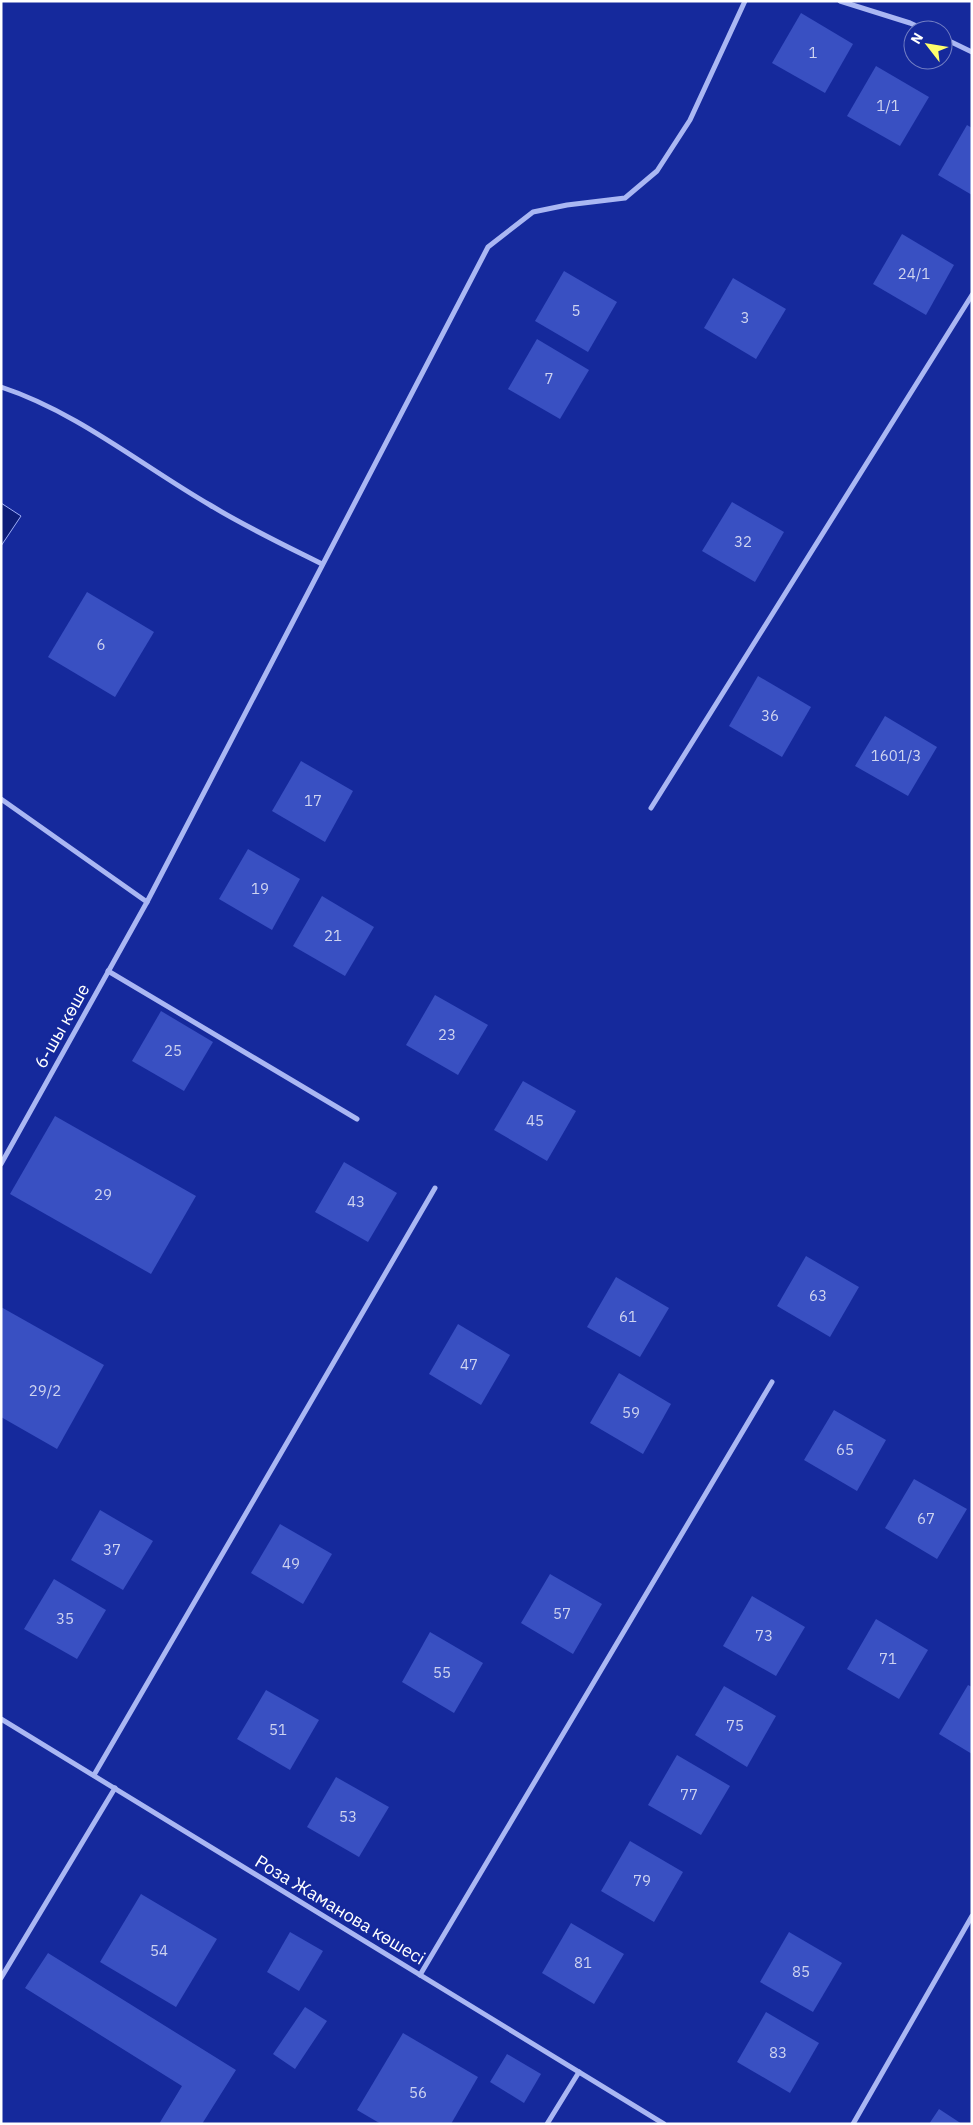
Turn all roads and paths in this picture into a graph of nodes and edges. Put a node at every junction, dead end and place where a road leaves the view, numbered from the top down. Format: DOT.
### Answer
graph roads {
  1 [pos="745,1"];
  2 [pos="840,1"];
  3 [pos="903,21"];
  4 [pos="953,43"];
  5 [pos="972,52"];
  6 [pos="972,295"];
  7 [pos="1,387"];
  8 [pos="322,564"];
  9 [pos="1,798"];
  10 [pos="651,808"];
  11 [pos="147,902"];
  12 [pos="108,971"];
  13 [pos="357,1119"];
  14 [pos="1,1164"];
  15 [pos="435,1188"];
  16 [pos="772,1382"];
  17 [pos="1,1719"];
  18 [pos="94,1775"];
  19 [pos="115,1788"];
  20 [pos="972,1916"];
  21 [pos="420,1975"];
  22 [pos="1,1978"];
  23 [pos="579,2072"];
  24 [pos="547,2124"];
  25 [pos="664,2124"];
  26 [pos="852,2124"];
  1 -- 8 [label="street, 6-шы көше"];
  2 -- 3 [label="street"];
  4 -- 5 [label="street"];
  6 -- 10 [label="street"];
  7 -- 8 [label="street"];
  8 -- 11 [label="street, 6-шы көше"];
  9 -- 11 [label="street"];
  11 -- 12 [label="street, 6-шы көше"];
  12 -- 13 [label="street"];
  12 -- 14 [label="street, 6-шы көше"];
  15 -- 18 [label="street"];
  16 -- 21 [label="street"];
  17 -- 18 [label="street, Роза Жаманова көшесі"];
  18 -- 19 [label="street, Роза Жаманова көшесі"];
  19 -- 21 [label="street, Роза Жаманова көшесі"];
  19 -- 22 [label="street"];
  20 -- 26 [label="street"];
  21 -- 23 [label="street, Роза Жаманова көшесі"];
  23 -- 24 [label="street"];
  23 -- 25 [label="street, Роза Жаманова көшесі"];
}
